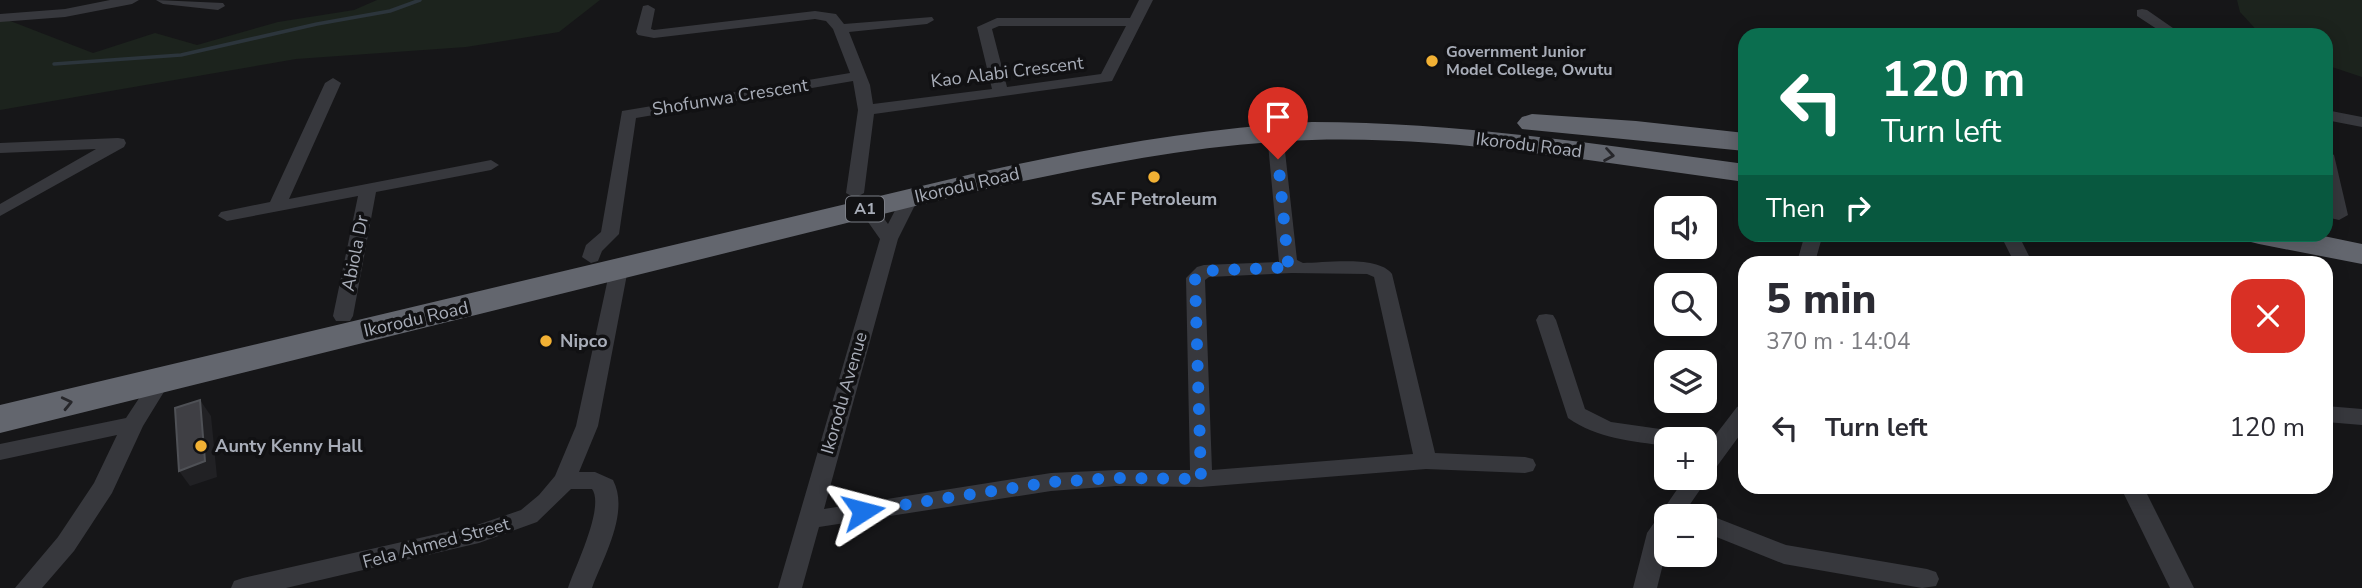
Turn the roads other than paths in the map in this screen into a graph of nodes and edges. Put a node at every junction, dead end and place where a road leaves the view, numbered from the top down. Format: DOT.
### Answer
graph roads {
  1 [pos="132,0"];
  2 [pos="163,0"];
  3 [pos="1146,0"];
  4 [pos="218,6"];
  5 [pos="648,9"];
  6 [pos="2142,13"];
  7 [pos="0,18"];
  8 [pos="927,20"];
  9 [pos="1135,22"];
  10 [pos="2165,28"];
  11 [pos="841,29"];
  12 [pos="858,76"];
  13 [pos="333,83"];
  14 [pos="1001,92"];
  15 [pos="866,110"];
  16 [pos="2333,116"];
  17 [pos="2362,122"];
  18 [pos="1275,133"];
  19 [pos="1738,141"];
  20 [pos="0,148"];
  21 [pos="491,165"];
  22 [pos="1738,172"];
  23 [pos="2333,187"];
  24 [pos="368,190"];
  25 [pos="909,199"];
  26 [pos="861,201"];
  27 [pos="278,206"];
  28 [pos="0,211"];
  29 [pos="2333,214"];
  30 [pos="227,216"];
  31 [pos="2333,229"];
  32 [pos="2362,235"];
  33 [pos="889,239"];
  34 [pos="2300,242"];
  35 [pos="2362,254"];
  36 [pos="605,263"];
  37 [pos="1292,267"];
  38 [pos="343,316"];
  39 [pos="1546,320"];
  40 [pos="160,382"];
  41 [pos="0,394"];
  42 [pos="2333,414"];
  43 [pos="2362,416"];
  44 [pos="0,419"];
  45 [pos="1738,419"];
  46 [pos="133,424"];
  47 [pos="1654,436"];
  48 [pos="1717,445"];
  49 [pos="0,452"];
  50 [pos="1426,461"];
  51 [pos="1525,465"];
  52 [pos="1201,479"];
  53 [pos="565,480"];
  54 [pos="2135,494"];
  55 [pos="809,520"];
  56 [pos="1717,527"];
  57 [pos="1654,553"];
  58 [pos="1927,579"];
  59 [pos="27,588"];
  60 [pos="243,588"];
  61 [pos="580,588"];
  62 [pos="790,588"];
  63 [pos="1645,588"];
  64 [pos="2182,588"];
  1 -- 7 [label="street"];
  2 -- 4 [label="street"];
  3 -- 9 [label="street, Kao Alabi Crescent"];
  5 -- 11 [label="street"];
  6 -- 10 [label="street"];
  8 -- 11 [label="street"];
  9 -- 14 [label="street, Kao Alabi Crescent"];
  9 -- 14 [label="street"];
  11 -- 12 [label="street"];
  12 -- 15 [label="street"];
  12 -- 36 [label="street, Shofunwa Crescent"];
  13 -- 27 [label="street"];
  14 -- 15 [label="street, Kao Alabi Crescent"];
  15 -- 26 [label="street"];
  16 -- 17 [label="street"];
  18 -- 22 [label="highway, Ikorodu Road / A1, one-way"];
  18 -- 25 [label="highway, Ikorodu Road / A1"];
  18 -- 37 [label="street"];
  19 -- 26 [label="highway, Ikorodu Road / A1"];
  20 -- 28 [label="street"];
  21 -- 24 [label="street"];
  23 -- 29 [label="street"];
  24 -- 27 [label="street"];
  24 -- 38 [label="street, Abiola Dr"];
  25 -- 26 [label="highway, Ikorodu Road / A1"];
  25 -- 33 [label="street, Ikorodu Avenue"];
  26 -- 33 [label="street"];
  26 -- 36 [label="highway, Ikorodu Road / A1"];
  27 -- 30 [label="street"];
  31 -- 32 [label="highway"];
  33 -- 55 [label="street, Ikorodu Avenue"];
  34 -- 35 [label="highway"];
  36 -- 38 [label="highway, Ikorodu Road / A1"];
  36 -- 40 [label="highway, Ikorodu Road / A1"];
  36 -- 53 [label="street, Fela Ahmed Street"];
  37 -- 50 [label="street"];
  37 -- 52 [label="street"];
  38 -- 41 [label="highway, Ikorodu Road / A1"];
  39 -- 47 [label="street"];
  44 -- 40 [label="highway, Ikorodu Road / A1, one-way"];
  40 -- 46 [label="street"];
  42 -- 43 [label="street"];
  45 -- 48 [label="street"];
  46 -- 49 [label="street"];
  46 -- 59 [label="street"];
  50 -- 51 [label="street"];
  50 -- 52 [label="street"];
  52 -- 55 [label="street"];
  53 -- 60 [label="street, Fela Ahmed Street"];
  53 -- 61 [label="street"];
  54 -- 64 [label="street"];
  55 -- 62 [label="street, Ikorodu Avenue"];
  56 -- 58 [label="street"];
  57 -- 63 [label="street"];
}
